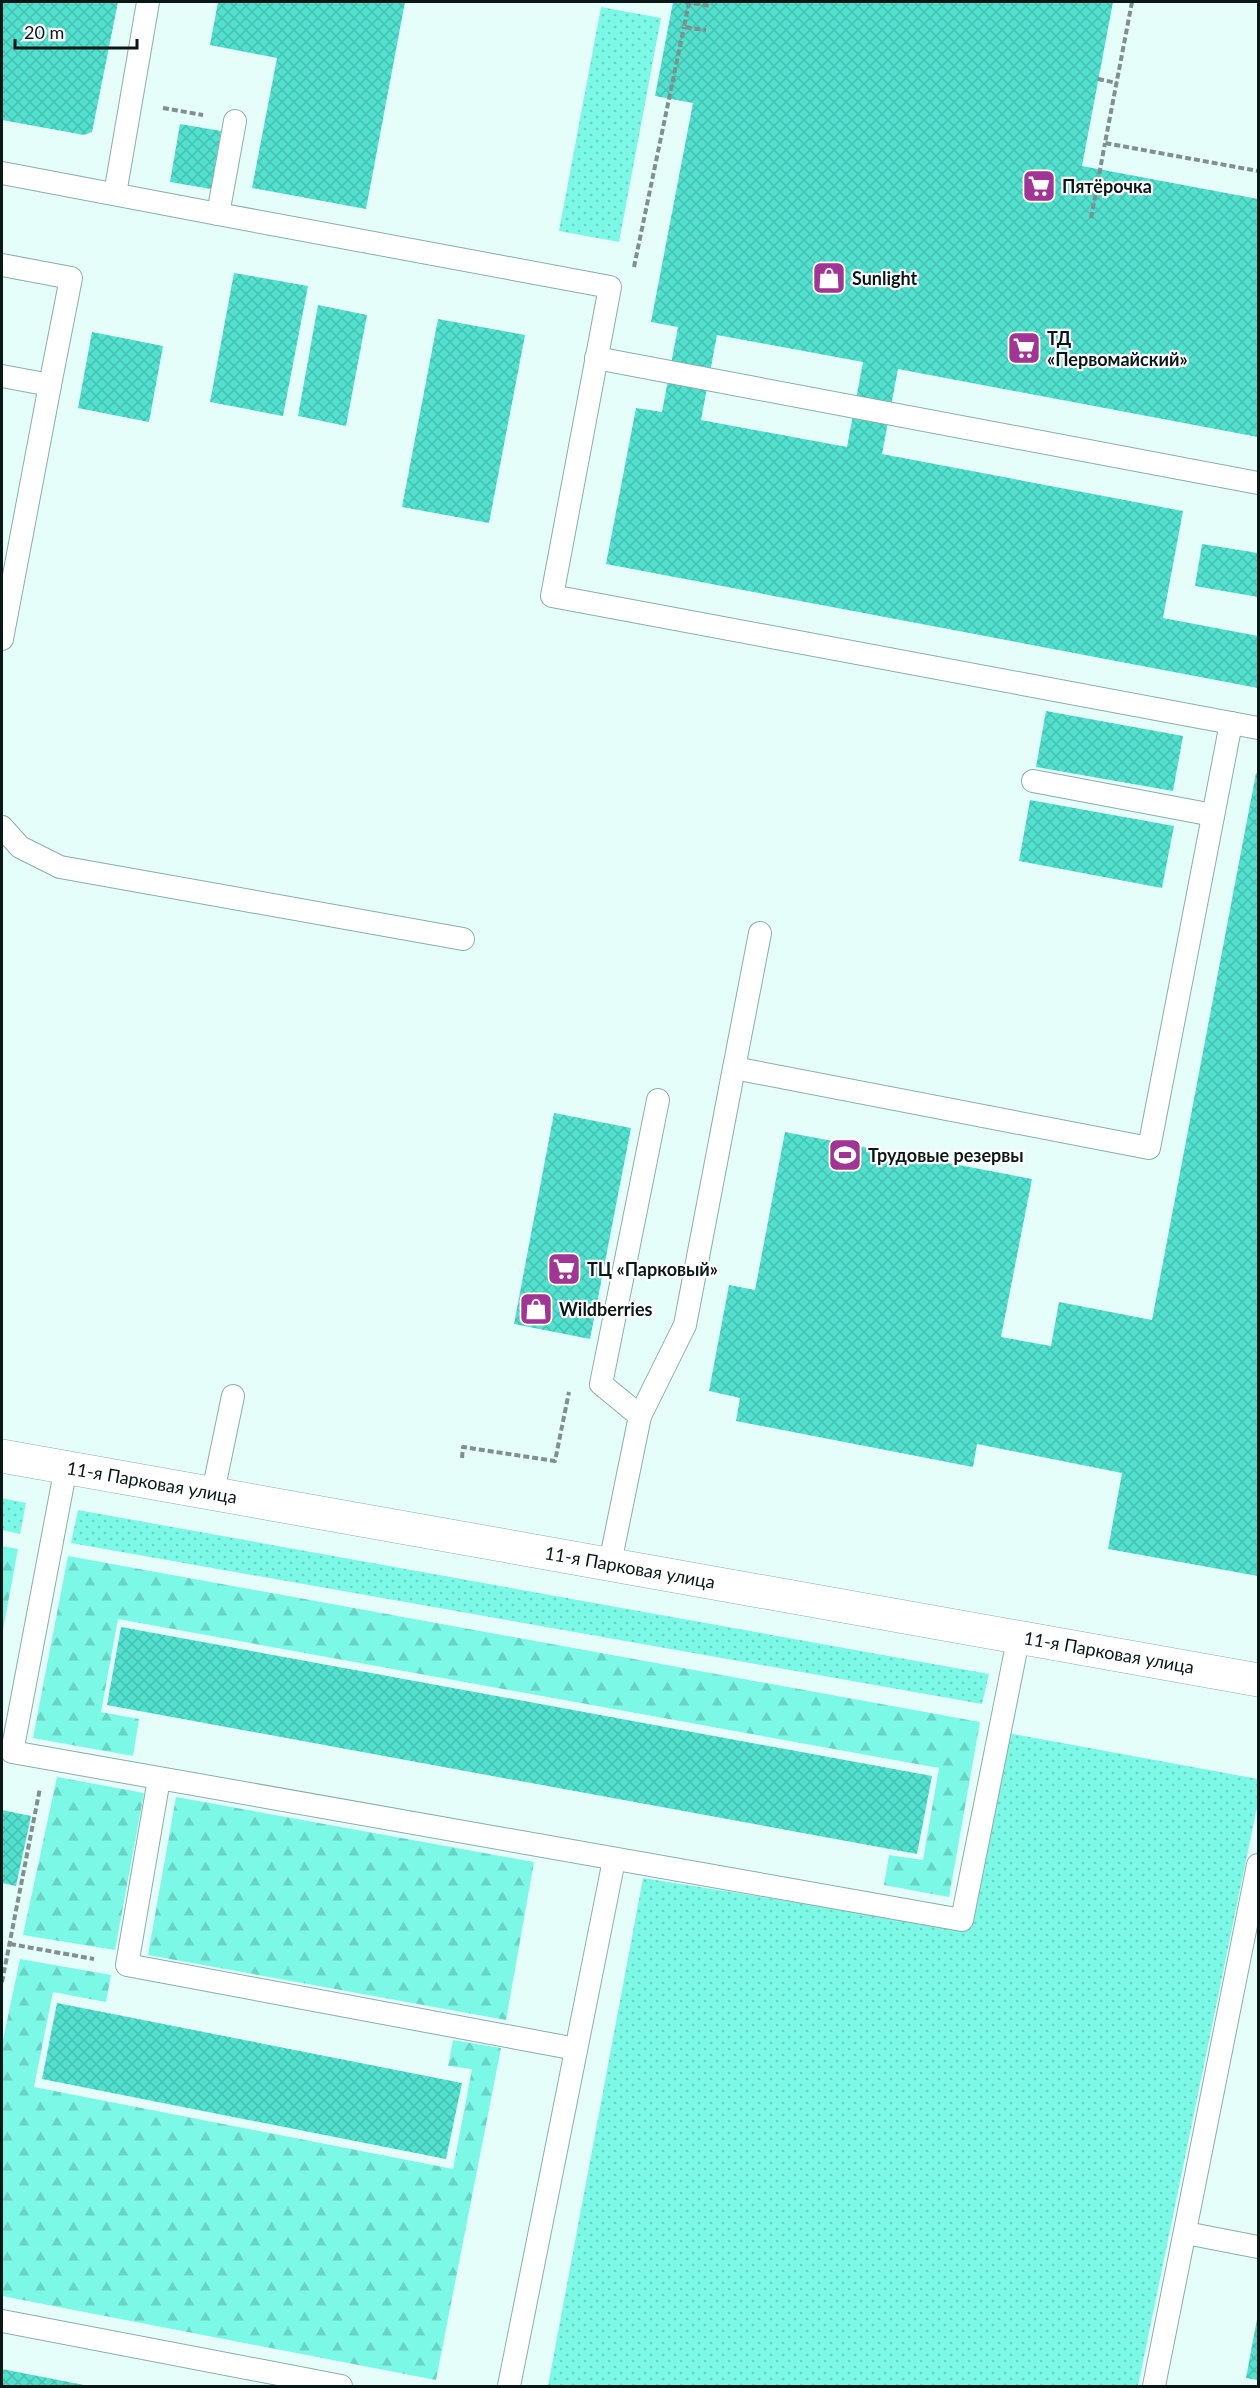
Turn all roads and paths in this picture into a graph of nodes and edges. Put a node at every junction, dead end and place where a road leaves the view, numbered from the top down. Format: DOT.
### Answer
graph roads {
  1 [pos="148,2"];
  2 [pos="688,2"];
  3 [pos="1132,2"];
  4 [pos="711,6"];
  5 [pos="684,27"];
  6 [pos="706,30"];
  7 [pos="1098,79"];
  8 [pos="1117,83"];
  9 [pos="130,102"];
  10 [pos="235,121"];
  11 [pos="1105,143"];
  12 [pos="1258,171"];
  13 [pos="2,173"];
  14 [pos="115,194"];
  15 [pos="218,214"];
  16 [pos="1091,218"];
  17 [pos="2,265"];
  18 [pos="610,287"];
  19 [pos="596,358"];
  20 [pos="2,376"];
  21 [pos="50,385"];
  22 [pos="1258,483"];
  23 [pos="2,639"];
  24 [pos="1231,723"];
  25 [pos="1258,728"];
  26 [pos="1033,781"];
  27 [pos="1213,815"];
  28 [pos="2,827"];
  29 [pos="760,933"];
  30 [pos="463,939"];
  31 [pos="734,1068"];
  32 [pos="658,1100"];
  33 [pos="601,1384"];
  34 [pos="233,1396"];
  35 [pos="640,1416"];
  36 [pos="2,1455"];
  37 [pos="462,1458"];
  38 [pos="66,1467"];
  39 [pos="213,1492"];
  40 [pos="609,1563"];
  41 [pos="1019,1635"];
  42 [pos="1258,1680"];
  43 [pos="12,1752"];
  44 [pos="159,1779"];
  45 [pos="615,1860"];
  46 [pos="1258,1865"];
  47 [pos="10,1944"];
  48 [pos="127,1965"];
  49 [pos="2,1982"];
  50 [pos="576,2049"];
  51 [pos="1186,2233"];
  52 [pos="1258,2247"];
  53 [pos="2,2321"];
  54 [pos="341,2386"];
  55 [pos="508,2386"];
  56 [pos="1154,2386"];
  1 -- 9 [label="lane"];
  2 -- 4 [label="path"];
  2 -- 5 [label="path"];
  3 -- 8 [label="path"];
  5 -- 6 [label="path"];
  5 -- 18 [label="path"];
  7 -- 8 [label="path"];
  8 -- 11 [label="path"];
  9 -- 10 [label="path"];
  9 -- 14 [label="lane"];
  10 -- 15 [label="lane"];
  11 -- 12 [label="path"];
  11 -- 16 [label="path"];
  13 -- 14 [label="lane"];
  14 -- 15 [label="lane"];
  15 -- 18 [label="lane"];
  17 -- 21 [label="lane"];
  18 -- 19 [label="lane"];
  19 -- 22 [label="lane"];
  19 -- 24 [label="lane"];
  20 -- 21 [label="lane"];
  21 -- 23 [label="lane"];
  24 -- 25 [label="lane"];
  24 -- 27 [label="lane"];
  26 -- 27 [label="lane"];
  27 -- 31 [label="lane"];
  28 -- 30 [label="lane"];
  29 -- 31 [label="lane"];
  31 -- 35 [label="lane"];
  32 -- 33 [label="lane"];
  33 -- 35 [label="lane"];
  33 -- 37 [label="path"];
  34 -- 39 [label="lane"];
  35 -- 40 [label="lane"];
  36 -- 38 [label="street, 11-я Парковая улица"];
  38 -- 39 [label="street, 11-я Парковая улица"];
  38 -- 43 [label="lane"];
  39 -- 40 [label="street, 11-я Парковая улица"];
  40 -- 41 [label="street, 11-я Парковая улица"];
  41 -- 42 [label="street, 11-я Парковая улица"];
  41 -- 45 [label="lane"];
  43 -- 44 [label="lane"];
  43 -- 47 [label="path"];
  44 -- 45 [label="lane"];
  44 -- 48 [label="lane"];
  45 -- 50 [label="lane"];
  46 -- 51 [label="lane"];
  47 -- 48 [label="path"];
  47 -- 49 [label="path"];
  48 -- 50 [label="lane"];
  50 -- 55 [label="lane"];
  51 -- 52 [label="lane"];
  51 -- 56 [label="lane"];
  53 -- 54 [label="lane"];
}
